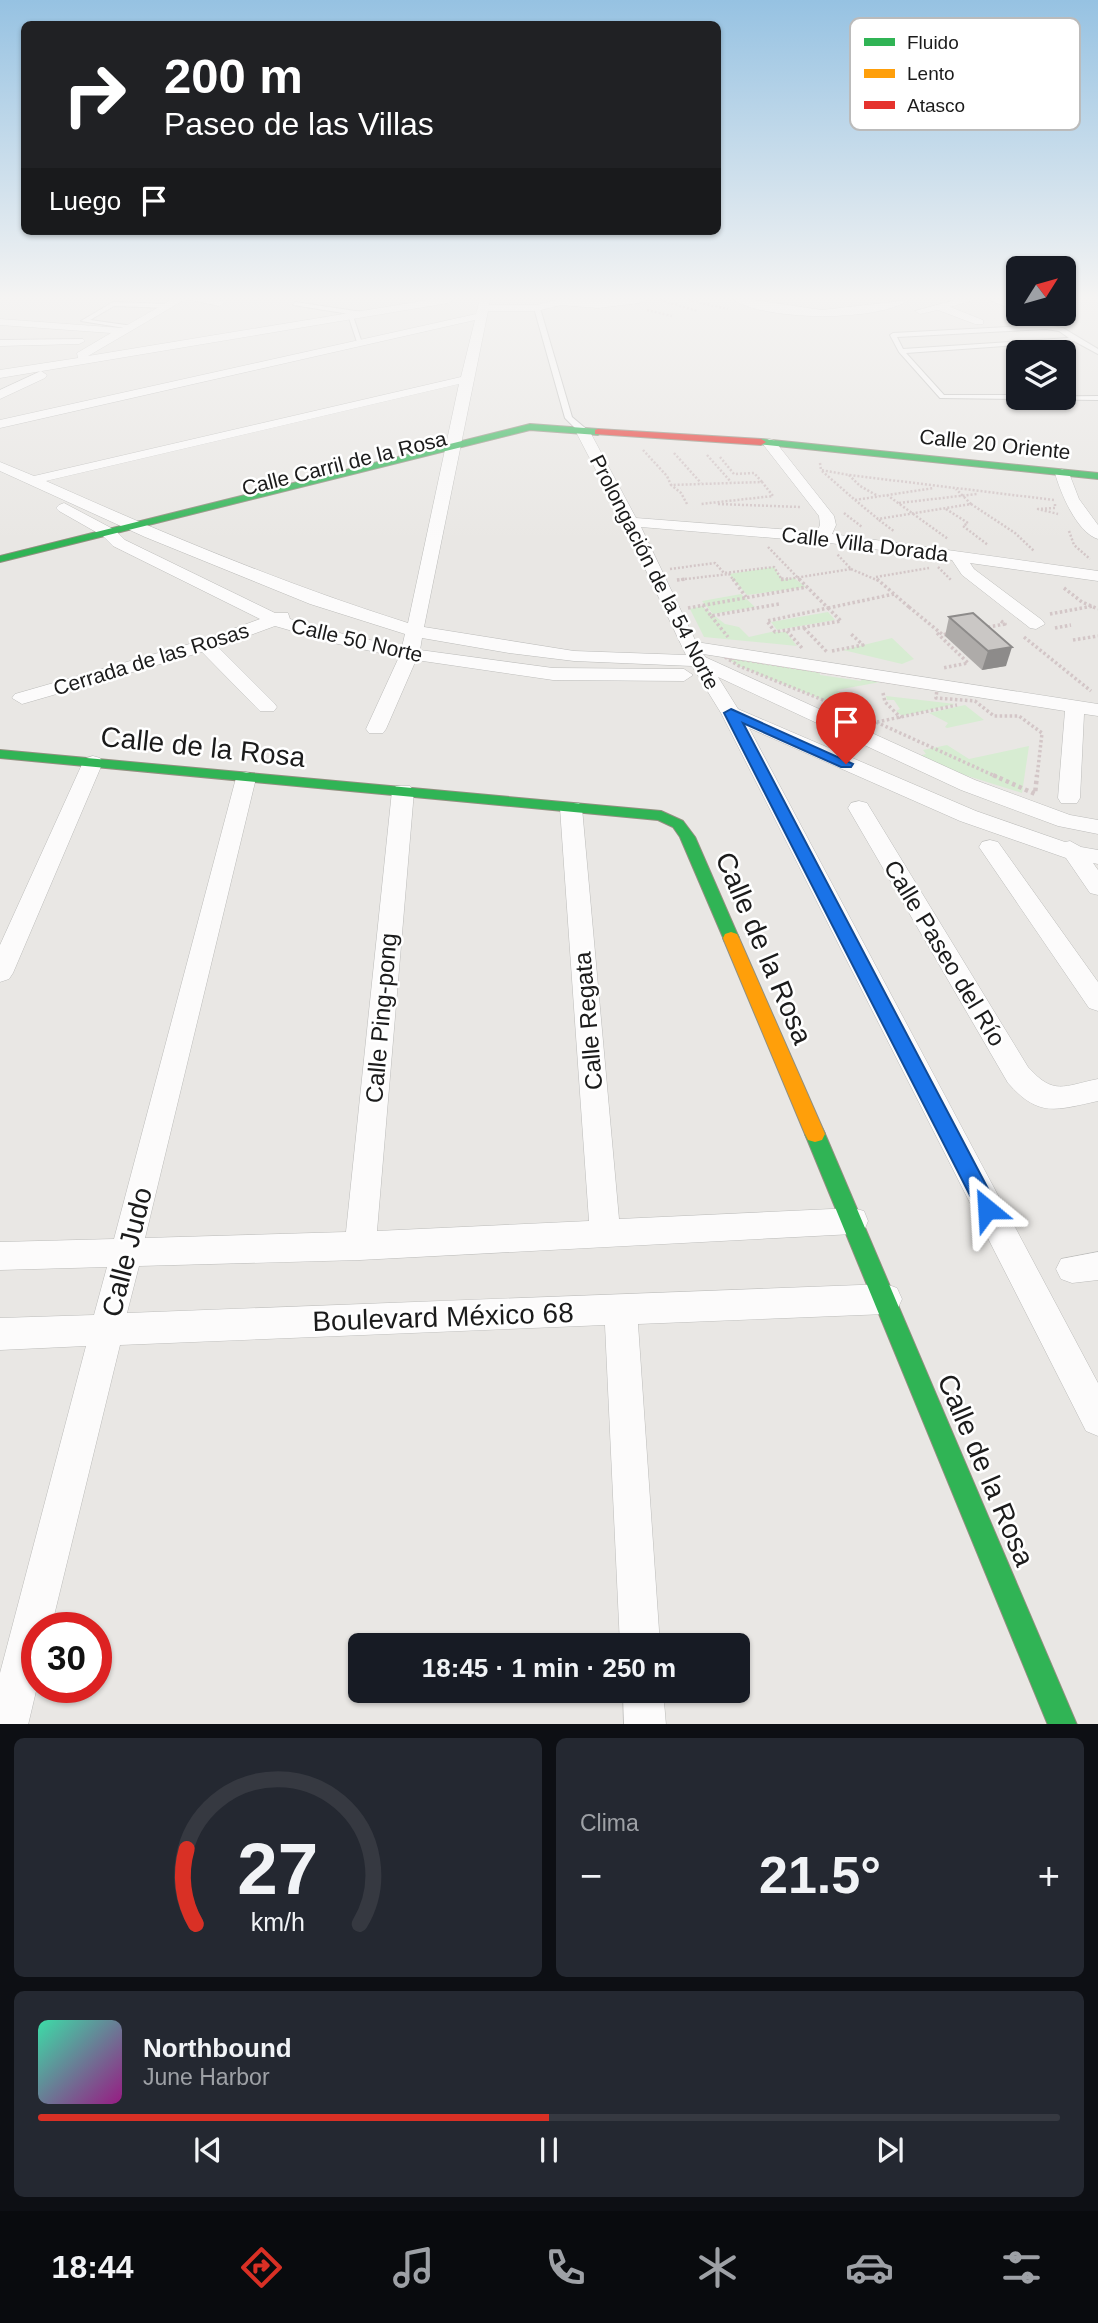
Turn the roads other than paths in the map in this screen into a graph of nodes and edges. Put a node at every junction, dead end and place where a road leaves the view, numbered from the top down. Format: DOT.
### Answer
graph roads {
  1 [pos="30,380"];
  2 [pos="191,380"];
  3 [pos="460,380"];
  4 [pos="466,380"];
  5 [pos="558,380"];
  6 [pos="927,380"];
  7 [pos="0,395"];
  8 [pos="1098,398"];
  9 [pos="0,424"];
  10 [pos="552,428"];
  11 [pos="582,430"];
  12 [pos="769,443"];
  13 [pos="452,452"];
  14 [pos="0,467"];
  15 [pos="1062,473"];
  16 [pos="1098,475"];
  17 [pos="0,480"];
  18 [pos="34,480"];
  19 [pos="631,522"];
  20 [pos="144,530"];
  21 [pos="1098,534"];
  22 [pos="823,537"];
  23 [pos="114,538"];
  24 [pos="956,552"];
  25 [pos="0,559"];
  26 [pos="1095,568"];
  27 [pos="0,573"];
  28 [pos="316,600"];
  29 [pos="1041,619"];
  30 [pos="275,620"];
  31 [pos="415,631"];
  32 [pos="206,645"];
  33 [pos="410,654"];
  34 [pos="697,661"];
  35 [pos="22,698"];
  36 [pos="1096,702"];
  37 [pos="1075,706"];
  38 [pos="267,707"];
  39 [pos="731,713"];
  40 [pos="376,729"];
  41 [pos="0,754"];
  42 [pos="93,762"];
  43 [pos="246,778"];
  44 [pos="403,791"];
  45 [pos="1069,798"];
  46 [pos="571,808"];
  47 [pos="859,808"];
  48 [pos="1066,821"];
  49 [pos="1098,827"];
  50 [pos="990,847"];
  51 [pos="1070,852"];
  52 [pos="1098,858"];
  53 [pos="1098,887"];
  54 [pos="9,931"];
  55 [pos="0,973"];
  56 [pos="1098,1000"];
  57 [pos="1098,1090"];
  58 [pos="853,1221"];
  59 [pos="605,1234"];
  60 [pos="360,1246"];
  61 [pos="127,1251"];
  62 [pos="0,1256"];
  63 [pos="886,1299"];
  64 [pos="621,1310"];
  65 [pos="107,1329"];
  66 [pos="0,1334"];
  67 [pos="1098,1419"];
  68 [pos="639,1633"];
  69 [pos="644,1703"];
  70 [pos="7,1724"];
  71 [pos="645,1724"];
  72 [pos="1063,1724"];
  1 -- 7 [label="street"];
  2 -- 9 [label="street"];
  3 -- 18 [label="street"];
  4 -- 13 [label="street"];
  5 -- 11 [label="lane"];
  6 -- 8 [label="lane"];
  10 -- 11 [label="main road, Calle 20 Oriente"];
  10 -- 13 [label="main road, Calle Carril de la Rosa"];
  11 -- 12 [label="main road, Calle 20 Oriente"];
  11 -- 19 [label="street, Prolongación de la 54 Norte"];
  12 -- 15 [label="main road, Calle 20 Oriente"];
  12 -- 22 [label="street"];
  13 -- 20 [label="main road, Calle Carril de la Rosa"];
  13 -- 31 [label="street"];
  14 -- 18 [label="street, Calle 50 Norte"];
  15 -- 16 [label="main road, Calle 20 Oriente"];
  15 -- 21 [label="street"];
  17 -- 23 [label="street, Calle 50 Norte"];
  18 -- 20 [label="street, Calle 50 Norte"];
  19 -- 22 [label="street, Calle Villa Dorada"];
  19 -- 34 [label="street, Prolongación de la 54 Norte"];
  20 -- 23 [label="main road, Calle Carril de la Rosa"];
  20 -- 28 [label="street, Calle 50 Norte"];
  22 -- 24 [label="street, Calle Villa Dorada"];
  23 -- 25 [label="main road, Calle Carril de la Rosa"];
  23 -- 27 [label="main road, Calle Carril de la Rosa"];
  23 -- 30 [label="street, Calle 50 Norte"];
  24 -- 26 [label="street, Calle Villa Dorada"];
  24 -- 29 [label="street"];
  28 -- 30 [label="street, Cerrada de las Rosas"];
  28 -- 31 [label="street, Calle 50 Norte"];
  30 -- 32 [label="street, Cerrada de las Rosas"];
  30 -- 33 [label="street, Calle 50 Norte"];
  31 -- 33 [label="street"];
  31 -- 34 [label="street, Calle 50 Norte"];
  32 -- 35 [label="street, Cerrada de las Rosas"];
  32 -- 38 [label="street"];
  33 -- 34 [label="street, Calle 50 Norte"];
  33 -- 40 [label="street"];
  34 -- 37 [label="street"];
  34 -- 39 [label="street, Prolongación de la 54 Norte"];
  34 -- 48 [label="street"];
  36 -- 37 [label="street"];
  37 -- 45 [label="street"];
  39 -- 51 [label="street"];
  39 -- 67 [label="street, Prolongación de la 54 Norte"];
  41 -- 42 [label="main road, Calle de la Rosa"];
  42 -- 43 [label="main road, Calle de la Rosa"];
  42 -- 54 [label="street"];
  43 -- 44 [label="main road, Calle de la Rosa"];
  43 -- 61 [label="street, Calle Judo"];
  44 -- 46 [label="main road, Calle de la Rosa"];
  44 -- 60 [label="street, Calle Ping-pong"];
  46 -- 58 [label="main road, Calle de la Rosa"];
  46 -- 59 [label="street, Calle Regata"];
  47 -- 57 [label="street, Calle Paseo del Río"];
  48 -- 49 [label="street"];
  48 -- 51 [label="street"];
  50 -- 56 [label="street"];
  51 -- 52 [label="street"];
  51 -- 53 [label="street"];
  54 -- 55 [label="street"];
  58 -- 59 [label="street"];
  58 -- 63 [label="main road, Calle de la Rosa"];
  59 -- 60 [label="street"];
  60 -- 61 [label="street"];
  61 -- 62 [label="street"];
  61 -- 65 [label="street, Calle Judo"];
  63 -- 64 [label="street, Boulevard México 68"];
  63 -- 72 [label="main road, Calle de la Rosa"];
  64 -- 65 [label="street, Boulevard México 68"];
  64 -- 68 [label="street"];
  65 -- 66 [label="street, Boulevard México 68"];
  65 -- 70 [label="street, Calle Judo"];
  69 -- 71 [label="street"];
}
